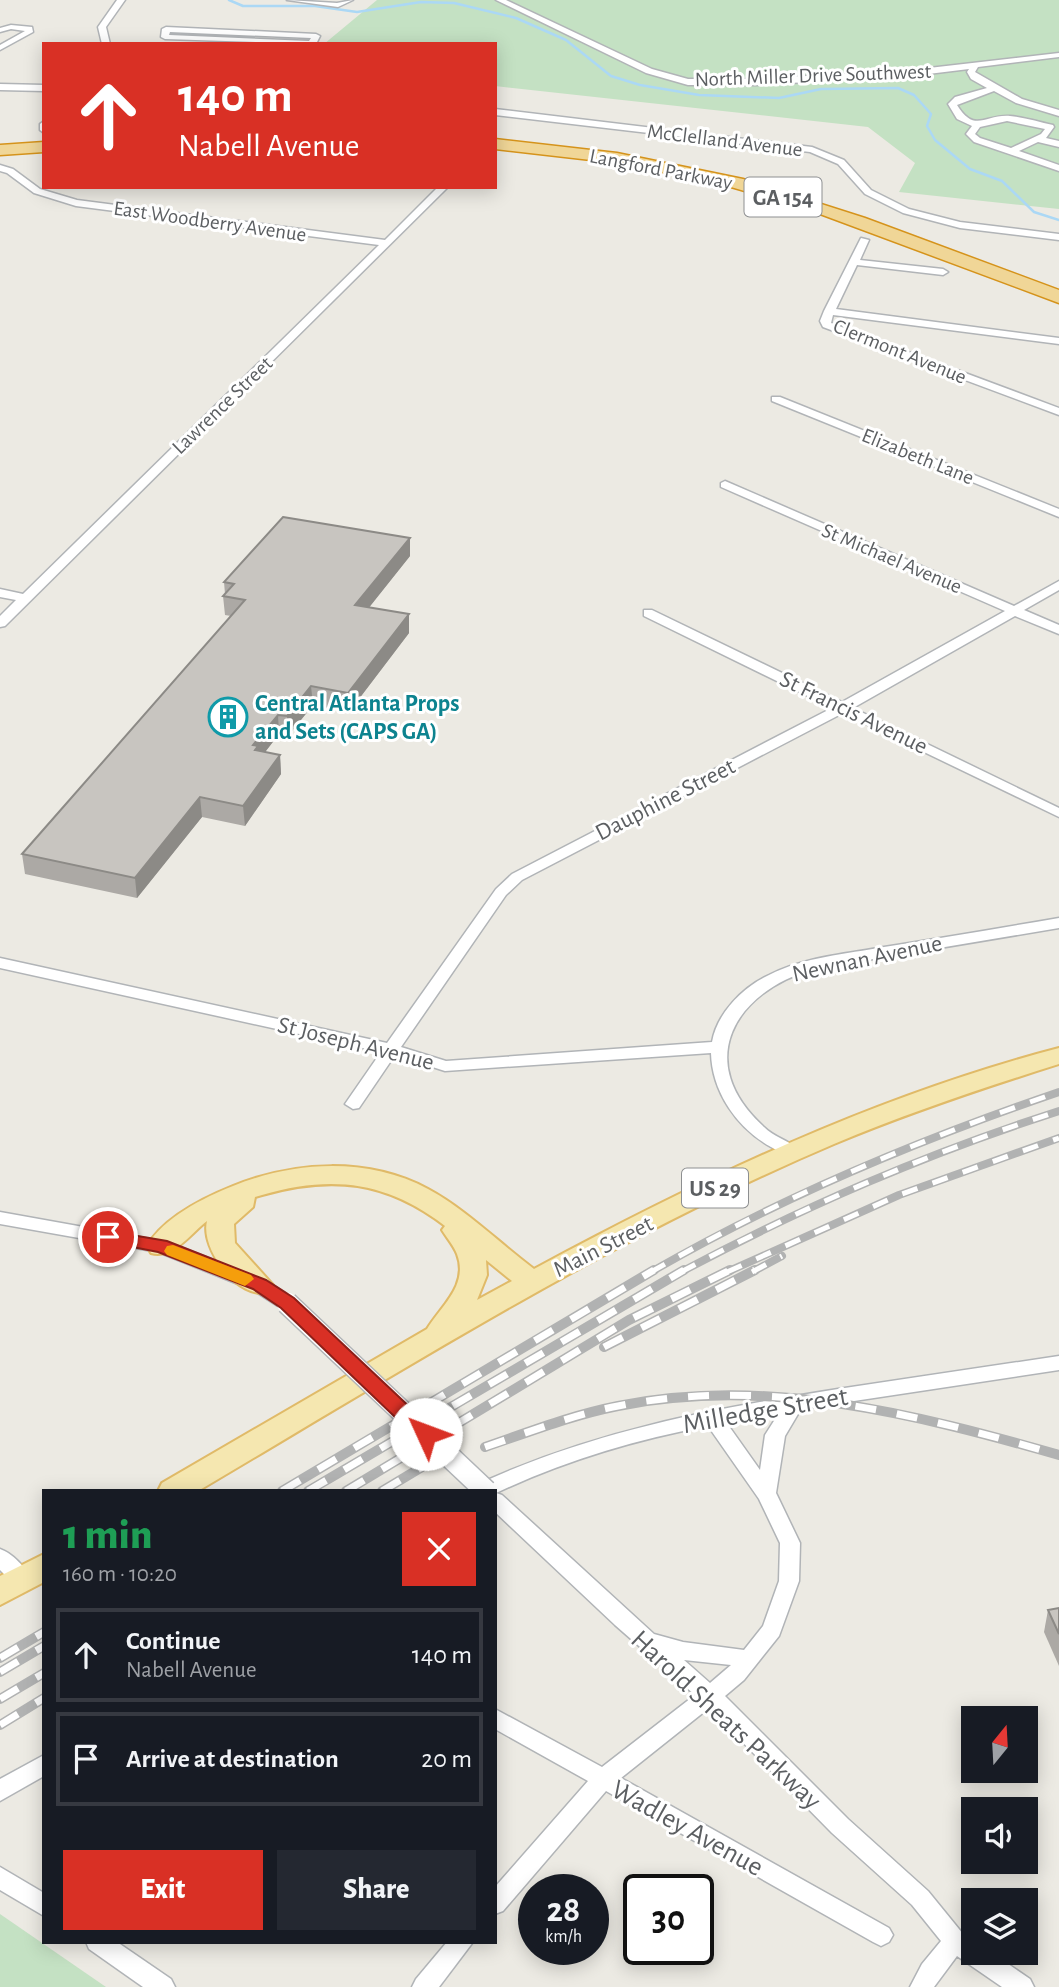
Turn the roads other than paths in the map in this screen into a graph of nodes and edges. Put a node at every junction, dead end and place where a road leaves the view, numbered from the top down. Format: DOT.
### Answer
graph roads {
  1 [pos="121,0"];
  2 [pos="291,0"];
  3 [pos="349,0"];
  4 [pos="500,0"];
  5 [pos="0,30"];
  6 [pos="264,40"];
  7 [pos="106,42"];
  8 [pos="288,42"];
  9 [pos="0,48"];
  10 [pos="1059,55"];
  11 [pos="974,67"];
  12 [pos="0,87"];
  13 [pos="42,88"];
  14 [pos="995,88"];
  15 [pos="497,112"];
  16 [pos="1059,113"];
  17 [pos="977,125"];
  18 [pos="1055,128"];
  19 [pos="497,135"];
  20 [pos="1037,139"];
  21 [pos="497,144"];
  22 [pos="1059,144"];
  23 [pos="42,147"];
  24 [pos="0,150"];
  25 [pos="1014,150"];
  26 [pos="42,155"];
  27 [pos="0,157"];
  28 [pos="0,168"];
  29 [pos="1059,168"];
  30 [pos="442,189"];
  31 [pos="1059,237"];
  32 [pos="864,240"];
  33 [pos="387,243"];
  34 [pos="855,262"];
  35 [pos="943,272"];
  36 [pos="1059,285"];
  37 [pos="1059,297"];
  38 [pos="829,312"];
  39 [pos="1059,341"];
  40 [pos="776,399"];
  41 [pos="1059,412"];
  42 [pos="725,485"];
  43 [pos="1059,513"];
  44 [pos="1059,585"];
  45 [pos="0,593"];
  46 [pos="25,598"];
  47 [pos="1014,611"];
  48 [pos="648,613"];
  49 [pos="0,623"];
  50 [pos="1059,630"];
  51 [pos="844,707"];
  52 [pos="1059,813"];
  53 [pos="1059,923"];
  54 [pos="0,963"];
  55 [pos="717,1047"];
  56 [pos="392,1049"];
  57 [pos="1059,1056"];
  58 [pos="353,1104"];
  59 [pos="790,1151"];
  60 [pos="269,1184"];
  61 [pos="449,1217"];
  62 [pos="0,1218"];
  63 [pos="161,1246"];
  64 [pos="532,1283"];
  65 [pos="259,1285"];
  66 [pos="432,1340"];
  67 [pos="1059,1363"];
  68 [pos="794,1404"];
  69 [pos="712,1417"];
  70 [pos="176,1489"];
  71 [pos="481,1489"];
  72 [pos="487,1489"];
  73 [pos="766,1493"];
  74 [pos="497,1502"];
  75 [pos="648,1642"];
  76 [pos="749,1659"];
  77 [pos="710,1695"];
  78 [pos="497,1719"];
  79 [pos="42,1765"];
  80 [pos="603,1779"];
  81 [pos="0,1791"];
  82 [pos="0,1877"];
  83 [pos="497,1903"];
  84 [pos="42,1905"];
  85 [pos="881,1935"];
  86 [pos="955,1941"];
  87 [pos="100,1944"];
  88 [pos="460,1944"];
  89 [pos="163,1987"];
  90 [pos="424,1987"];
  91 [pos="922,1987"];
  92 [pos="1022,1987"];
  1 -- 7 [label="street"];
  2 -- 3 [label="street"];
  4 -- 11 [label="street, North Miller Drive Southwest"];
  5 -- 9 [label="street"];
  6 -- 6 [label="street"];
  6 -- 8 [label="street"];
  10 -- 11 [label="street, North Miller Drive Southwest"];
  11 -- 14 [label="street"];
  12 -- 13 [label="street"];
  14 -- 16 [label="street"];
  14 -- 17 [label="street"];
  15 -- 31 [label="street, McClelland Avenue"];
  17 -- 18 [label="street"];
  17 -- 25 [label="street"];
  18 -- 20 [label="street"];
  19 -- 36 [label="highway, Langford Parkway / GA 154"];
  20 -- 22 [label="street"];
  20 -- 25 [label="street"];
  21 -- 37 [label="highway, Langford Parkway / GA 154"];
  23 -- 24 [label="highway"];
  25 -- 29 [label="street"];
  26 -- 27 [label="highway"];
  28 -- 33 [label="street, East Woodberry Avenue"];
  30 -- 33 [label="street, Lawrence Street"];
  32 -- 34 [label="street, Clermont Avenue"];
  33 -- 46 [label="street, Lawrence Street"];
  34 -- 35 [label="street"];
  34 -- 38 [label="street, Clermont Avenue"];
  38 -- 39 [label="street"];
  38 -- 41 [label="street, Clermont Avenue"];
  40 -- 43 [label="street, Elizabeth Lane"];
  42 -- 47 [label="street, St Michael Avenue"];
  44 -- 47 [label="street, Dauphine Street"];
  45 -- 46 [label="street"];
  46 -- 49 [label="street, Lawrence Street"];
  47 -- 50 [label="street, St Michael Avenue"];
  47 -- 51 [label="street, Dauphine Street"];
  48 -- 51 [label="street, St Francis Avenue"];
  51 -- 52 [label="street, St Francis Avenue"];
  51 -- 56 [label="street, Dauphine Street"];
  53 -- 55 [label="street, Newnan Avenue"];
  54 -- 56 [label="street, St Joseph Avenue"];
  55 -- 56 [label="street, St Joseph Avenue"];
  55 -- 59 [label="street"];
  56 -- 58 [label="street, Dauphine Street"];
  57 -- 59 [label="main road, Main Street / US 29"];
  59 -- 64 [label="main road, Main Street / US 29"];
  60 -- 61 [label="main road"];
  60 -- 63 [label="main road"];
  60 -- 65 [label="main road"];
  61 -- 64 [label="main road"];
  61 -- 66 [label="main road"];
  62 -- 63 [label="street"];
  63 -- 65 [label="street"];
  64 -- 66 [label="main road, Main Street / US 29"];
  65 -- 71 [label="street, bridge"];
  66 -- 70 [label="main road, Main Street / US 29"];
  67 -- 68 [label="street, Milledge Street"];
  68 -- 69 [label="street, Milledge Street"];
  68 -- 73 [label="street"];
  69 -- 72 [label="street, Milledge Street"];
  69 -- 73 [label="street"];
  73 -- 76 [label="street"];
  74 -- 75 [label="street, Harold Sheats Parkway"];
  75 -- 76 [label="street"];
  75 -- 77 [label="street, Harold Sheats Parkway"];
  76 -- 77 [label="street"];
  77 -- 80 [label="street"];
  77 -- 86 [label="street, Harold Sheats Parkway"];
  78 -- 80 [label="street, Wadley Avenue"];
  79 -- 81 [label="street"];
  80 -- 83 [label="street"];
  80 -- 85 [label="street, Wadley Avenue"];
  82 -- 84 [label="street"];
  86 -- 91 [label="street"];
  86 -- 92 [label="street"];
  87 -- 89 [label="street"];
  88 -- 90 [label="street"];
}
